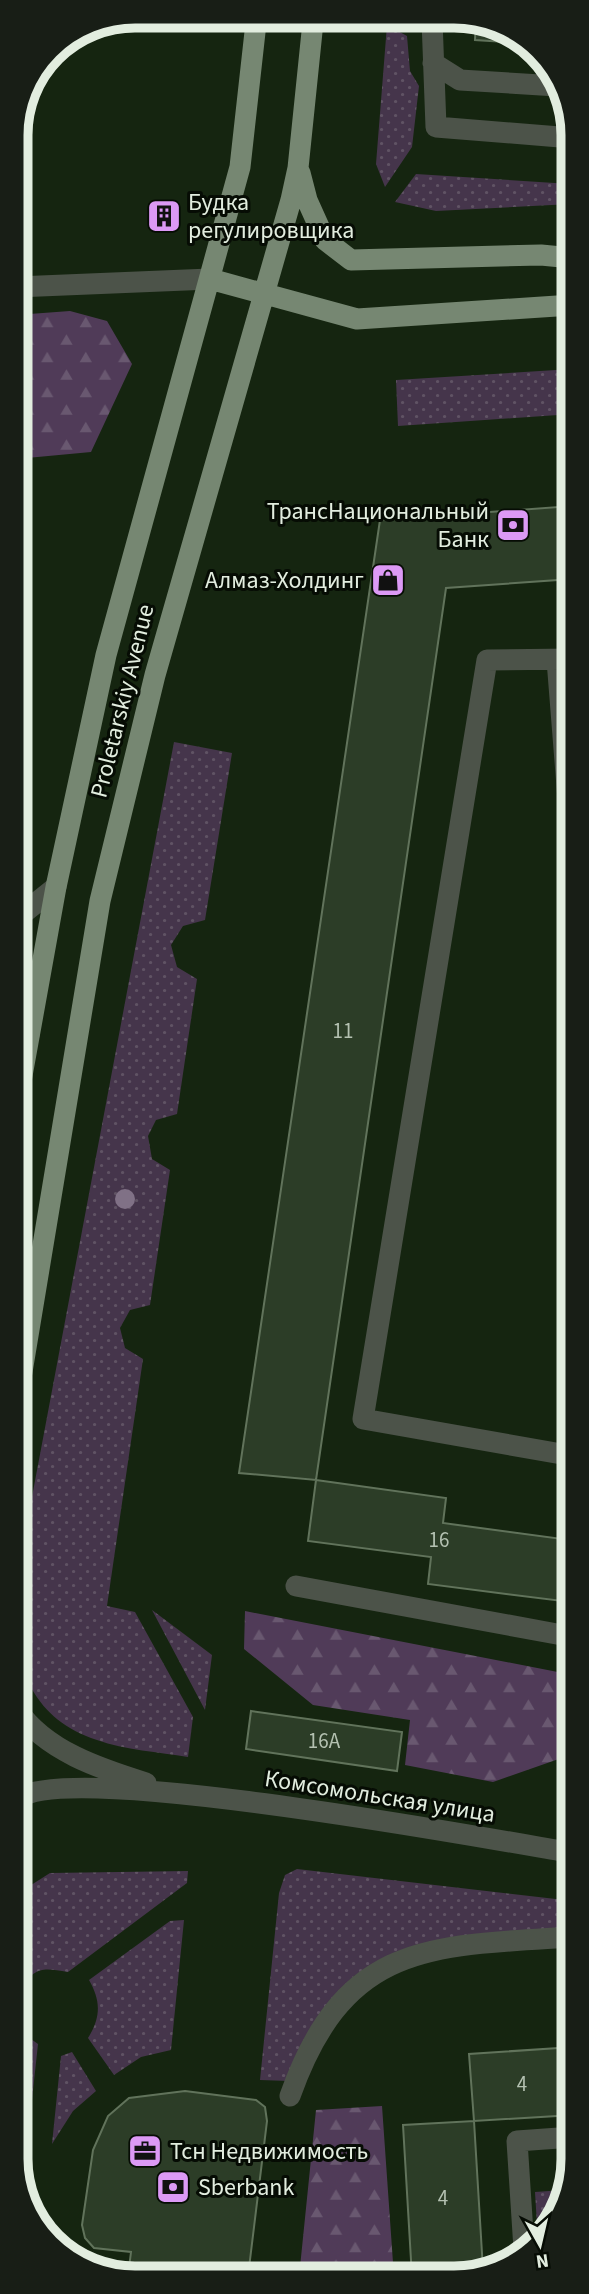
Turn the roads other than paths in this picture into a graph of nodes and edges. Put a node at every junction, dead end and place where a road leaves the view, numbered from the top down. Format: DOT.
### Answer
graph roads {
  1 [pos="255,28"];
  2 [pos="312,28"];
  3 [pos="432,28"];
  4 [pos="433,64"];
  5 [pos="549,86"];
  6 [pos="561,137"];
  7 [pos="298,168"];
  8 [pos="561,257"];
  9 [pos="210,279"];
  10 [pos="28,287"];
  11 [pos="264,293"];
  12 [pos="561,306"];
  13 [pos="561,659"];
  14 [pos="56,887"];
  15 [pos="28,909"];
  16 [pos="29,1035"];
  17 [pos="28,1041"];
  18 [pos="28,1330"];
  19 [pos="561,1454"];
  20 [pos="296,1586"];
  21 [pos="561,1635"];
  22 [pos="28,1723"];
  23 [pos="179,1793"];
  24 [pos="28,1795"];
  25 [pos="561,1851"];
  26 [pos="561,1938"];
  27 [pos="290,2096"];
  28 [pos="561,2138"];
  29 [pos="521,2210"];
  1 -- 9 [label="main road, Proletarskiy Avenue"];
  2 -- 7 [label="main road, Proletarskiy Avenue"];
  3 -- 4 [label="street"];
  4 -- 5 [label="street"];
  4 -- 6 [label="street"];
  7 -- 8 [label="main road"];
  7 -- 11 [label="main road, Proletarskiy Avenue"];
  9 -- 10 [label="street"];
  9 -- 11 [label="main road"];
  9 -- 14 [label="main road, Proletarskiy Avenue"];
  11 -- 12 [label="main road"];
  11 -- 18 [label="main road, Proletarskiy Avenue"];
  13 -- 19 [label="street"];
  14 -- 15 [label="street"];
  14 -- 16 [label="main road, Proletarskiy Avenue"];
  16 -- 17 [label="main road, Proletarskiy Avenue"];
  20 -- 21 [label="street"];
  22 -- 23 [label="street, Комсомольская улица"];
  23 -- 24 [label="street, Комсомольская улица"];
  23 -- 25 [label="street, Комсомольская улица"];
  26 -- 27 [label="street"];
  28 -- 29 [label="street"];
}
